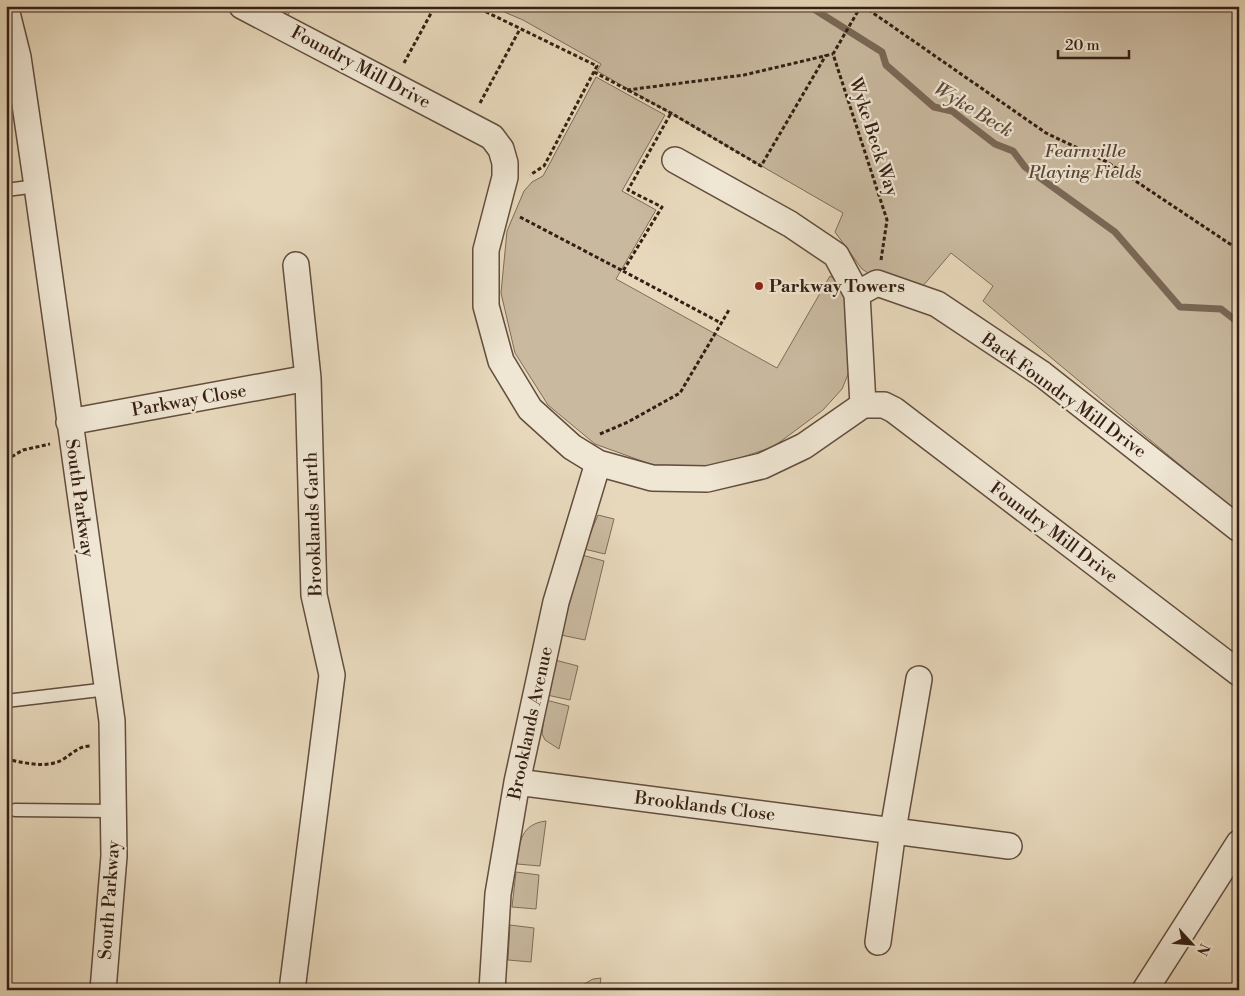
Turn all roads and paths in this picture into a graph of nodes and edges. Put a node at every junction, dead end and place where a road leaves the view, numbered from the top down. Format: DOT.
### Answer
graph roads {
  1 [pos="242,6"];
  2 [pos="434,6"];
  3 [pos="474,6"];
  4 [pos="862,6"];
  5 [pos="6,9"];
  6 [pos="520,29"];
  7 [pos="833,54"];
  8 [pos="826,55"];
  9 [pos="594,72"];
  10 [pos="393,84"];
  11 [pos="626,90"];
  12 [pos="671,113"];
  13 [pos="474,126"];
  14 [pos="675,160"];
  15 [pos="37,186"];
  16 [pos="6,190"];
  17 [pos="499,198"];
  18 [pos="1239,250"];
  19 [pos="296,264"];
  20 [pos="624,271"];
  21 [pos="867,289"];
  22 [pos="728,310"];
  23 [pos="721,323"];
  24 [pos="308,378"];
  25 [pos="864,405"];
  26 [pos="71,433"];
  27 [pos="572,447"];
  28 [pos="6,460"];
  29 [pos="598,463"];
  30 [pos="1239,529"];
  31 [pos="1239,673"];
  32 [pos="919,679"];
  33 [pos="108,689"];
  34 [pos="6,701"];
  35 [pos="113,745"];
  36 [pos="6,759"];
  37 [pos="517,782"];
  38 [pos="14,810"];
  39 [pos="114,812"];
  40 [pos="893,830"];
  41 [pos="1239,843"];
  42 [pos="1009,846"];
  43 [pos="878,942"];
  44 [pos="103,990"];
  45 [pos="292,990"];
  46 [pos="492,990"];
  47 [pos="1145,990"];
  1 -- 10 [label="street, Foundry Mill Drive"];
  2 -- 10 [label="path"];
  3 -- 6 [label="path"];
  4 -- 7 [label="path"];
  4 -- 18 [label="path"];
  5 -- 15 [label="street, South Parkway"];
  6 -- 9 [label="path"];
  6 -- 13 [label="path"];
  7 -- 8 [label="path"];
  7 -- 21 [label="path, Wyke Beck Way"];
  8 -- 11 [label="path"];
  8 -- 12 [label="path"];
  9 -- 11 [label="path"];
  9 -- 17 [label="path"];
  10 -- 13 [label="street, Foundry Mill Drive"];
  11 -- 12 [label="path"];
  12 -- 20 [label="path"];
  13 -- 17 [label="street, Foundry Mill Drive"];
  14 -- 21 [label="street"];
  15 -- 16 [label="lane"];
  15 -- 26 [label="street, South Parkway"];
  17 -- 20 [label="path"];
  17 -- 27 [label="street, Foundry Mill Drive"];
  19 -- 24 [label="street, Brooklands Garth"];
  20 -- 23 [label="path"];
  21 -- 25 [label="street"];
  21 -- 30 [label="street, Back Foundry Mill Drive"];
  22 -- 23 [label="path"];
  23 -- 27 [label="path"];
  24 -- 26 [label="street, Parkway Close"];
  24 -- 45 [label="street, Brooklands Garth"];
  25 -- 29 [label="street, Foundry Mill Drive"];
  25 -- 31 [label="street, Foundry Mill Drive"];
  26 -- 28 [label="path"];
  26 -- 33 [label="street, South Parkway"];
  27 -- 29 [label="street, Foundry Mill Drive"];
  29 -- 37 [label="street, Brooklands Avenue"];
  32 -- 40 [label="street"];
  33 -- 34 [label="lane"];
  33 -- 35 [label="street, South Parkway"];
  35 -- 36 [label="path"];
  35 -- 39 [label="street, South Parkway"];
  37 -- 40 [label="street, Brooklands Close"];
  37 -- 46 [label="street, Brooklands Avenue"];
  38 -- 39 [label="lane"];
  39 -- 44 [label="street, South Parkway"];
  40 -- 42 [label="street, Brooklands Close"];
  40 -- 43 [label="street"];
  41 -- 47 [label="street"];
}
